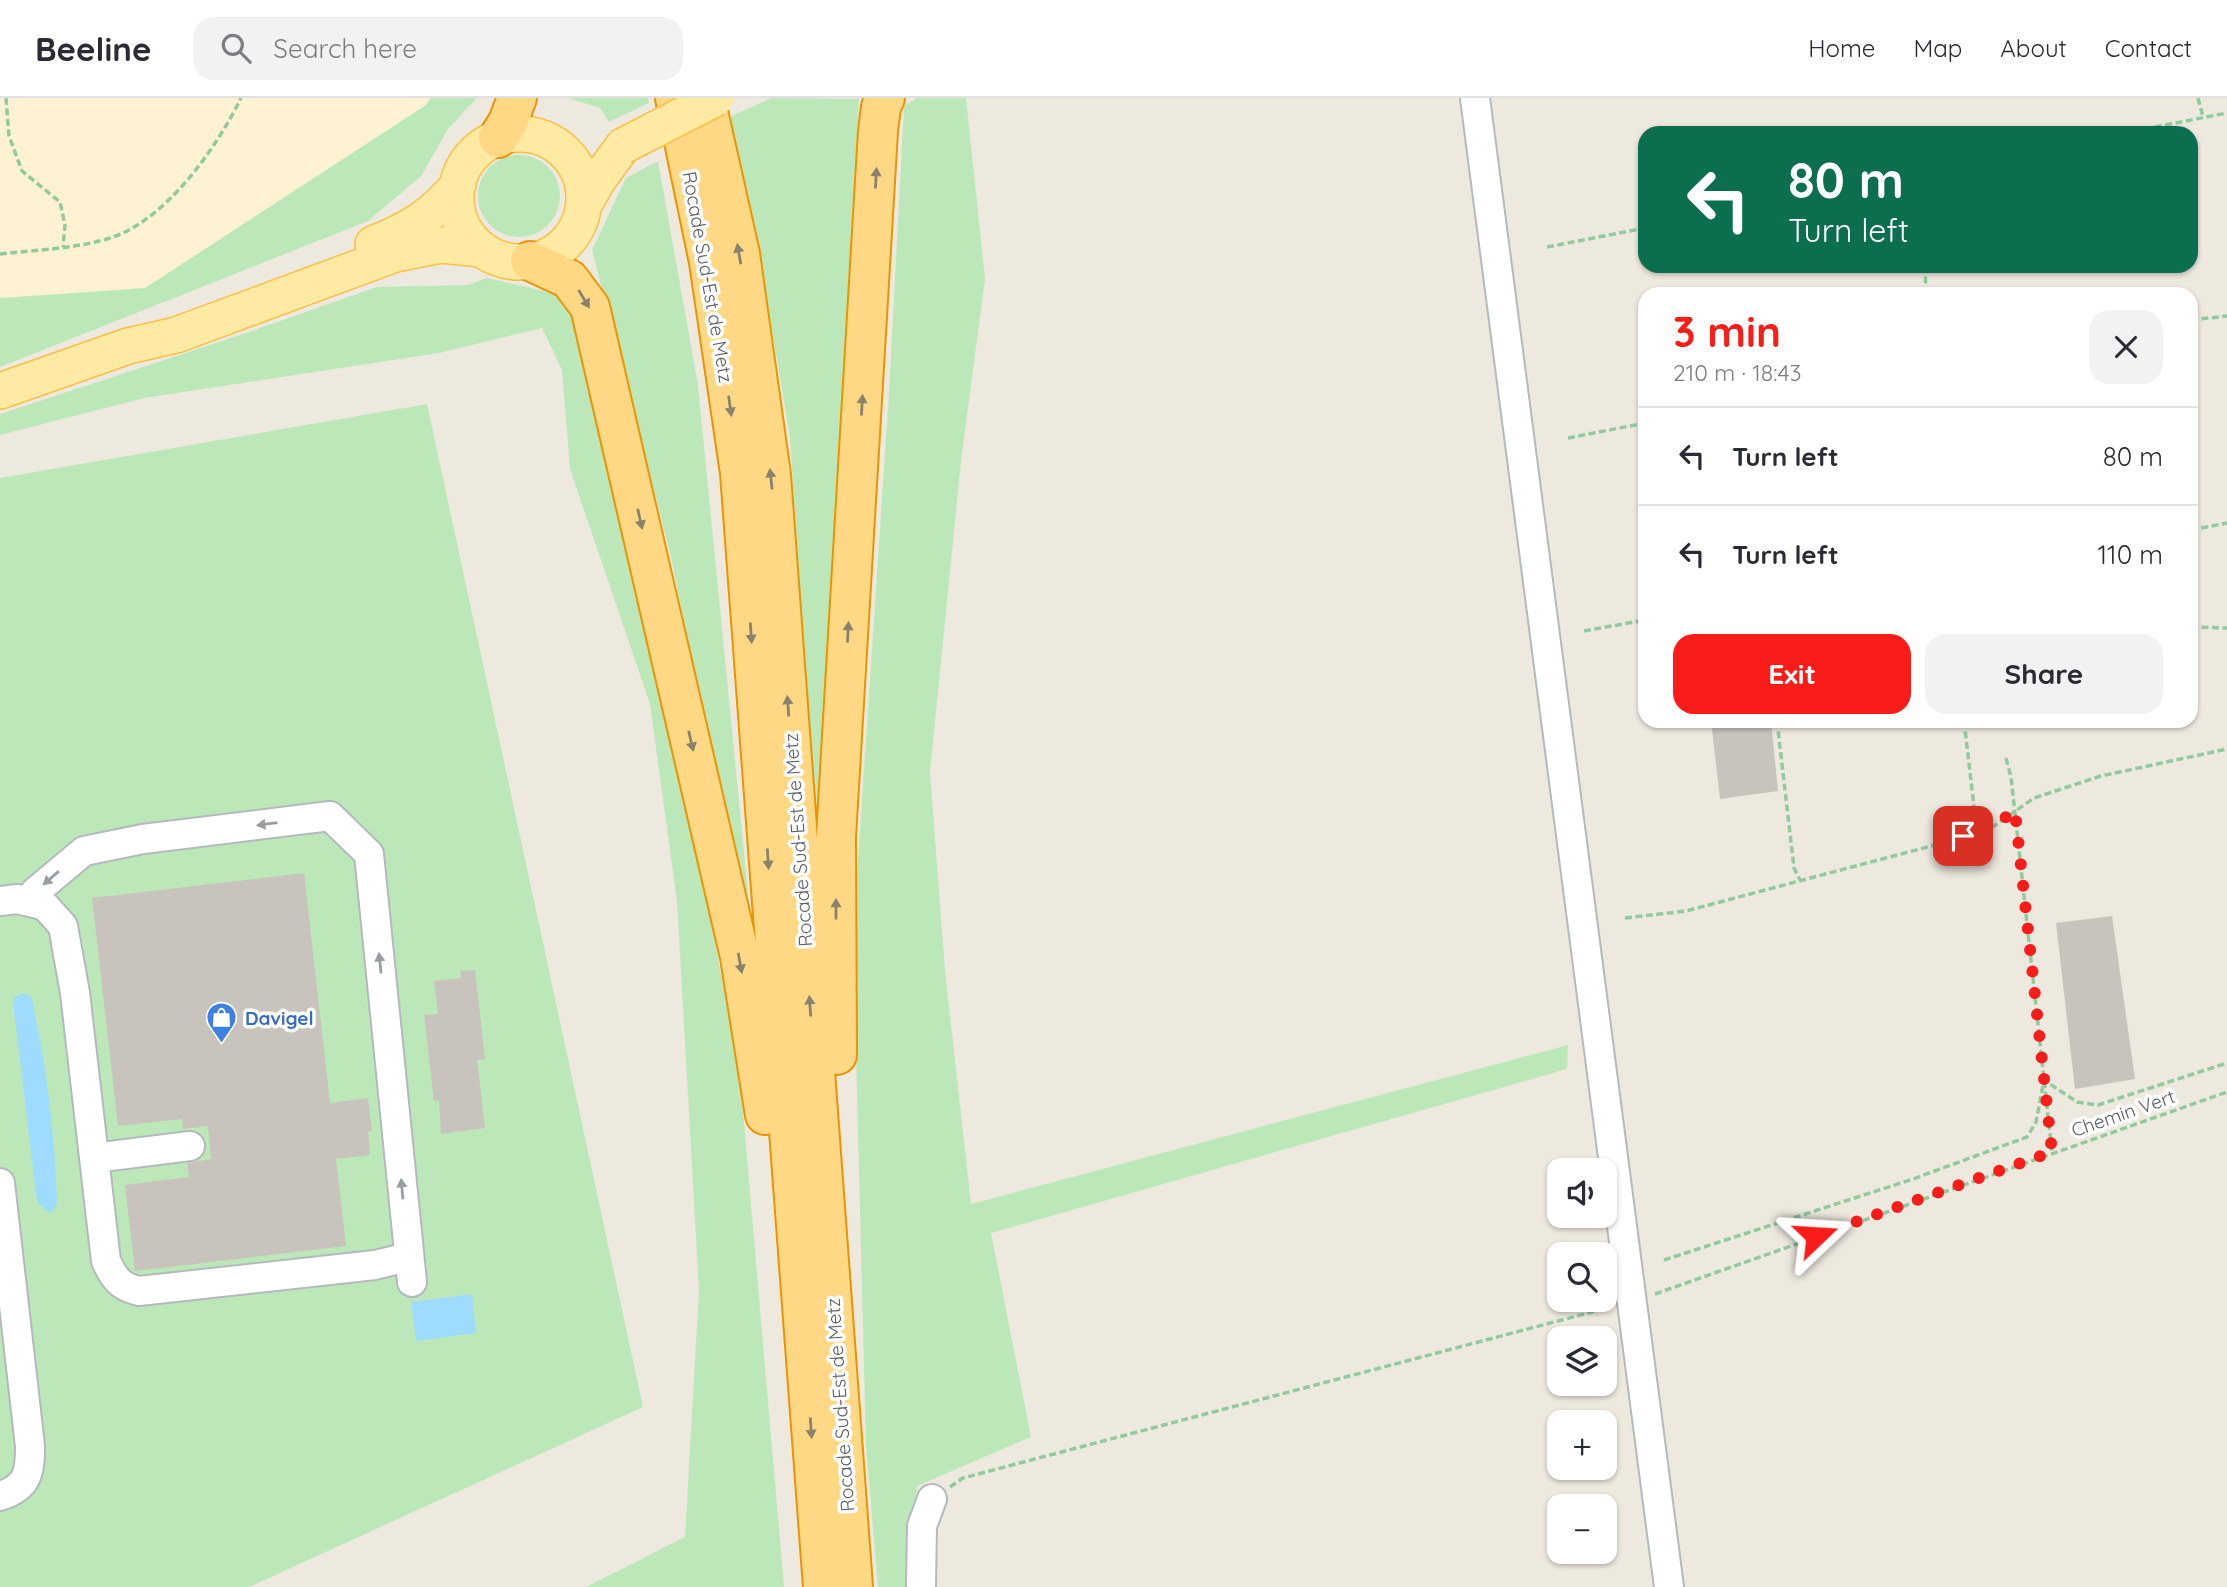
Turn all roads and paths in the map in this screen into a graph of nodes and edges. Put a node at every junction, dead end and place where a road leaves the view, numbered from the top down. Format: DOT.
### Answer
graph roads {
  1 [pos="6,98"];
  2 [pos="241,98"];
  3 [pos="517,98"];
  4 [pos="675,98"];
  5 [pos="705,98"];
  6 [pos="716,98"];
  7 [pos="885,98"];
  8 [pos="1475,98"];
  9 [pos="2198,98"];
  10 [pos="2227,113"];
  11 [pos="2203,117"];
  12 [pos="2159,126"];
  13 [pos="498,138"];
  14 [pos="557,145"];
  15 [pos="623,146"];
  16 [pos="458,185"];
  17 [pos="584,205"];
  18 [pos="1638,229"];
  19 [pos="63,247"];
  20 [pos="1547,247"];
  21 [pos="481,249"];
  22 [pos="0,254"];
  23 [pos="530,261"];
  24 [pos="2227,316"];
  25 [pos="2198,319"];
  26 [pos="128,346"];
  27 [pos="0,391"];
  28 [pos="1638,424"];
  29 [pos="1568,438"];
  30 [pos="2227,523"];
  31 [pos="2198,529"];
  32 [pos="1638,621"];
  33 [pos="2198,628"];
  34 [pos="2227,628"];
  35 [pos="1584,631"];
  36 [pos="1778,728"];
  37 [pos="1965,728"];
  38 [pos="2227,749"];
  39 [pos="2006,758"];
  40 [pos="2015,811"];
  41 [pos="1977,832"];
  42 [pos="1800,880"];
  43 [pos="0,901"];
  44 [pos="30,902"];
  45 [pos="1625,918"];
  46 [pos="2227,1063"];
  47 [pos="2044,1080"];
  48 [pos="2227,1091"];
  49 [pos="190,1146"];
  50 [pos="2052,1152"];
  51 [pos="94,1158"];
  52 [pos="1,1199"];
  53 [pos="1664,1260"];
  54 [pos="1633,1301"];
  55 [pos="823,1388"];
  56 [pos="0,1496"];
  57 [pos="932,1499"];
  58 [pos="823,1587"];
  59 [pos="853,1587"];
  60 [pos="921,1587"];
  61 [pos="1669,1587"];
  1 -- 19 [label="path"];
  2 -- 19 [label="path"];
  3 -- 13 [label="highway"];
  4 -- 55 [label="highway, Rocade Sud-Est de Metz, one-way"];
  55 -- 5 [label="highway, Rocade Sud-Est de Metz, one-way"];
  6 -- 15 [label="main road, bridge"];
  55 -- 7 [label="highway, one-way"];
  8 -- 54 [label="street"];
  9 -- 11 [label="path"];
  10 -- 11 [label="path"];
  11 -- 12 [label="path"];
  13 -- 14 [label="main road"];
  13 -- 16 [label="main road"];
  14 -- 15 [label="main road"];
  14 -- 17 [label="main road"];
  15 -- 17 [label="main road"];
  16 -- 21 [label="main road"];
  16 -- 26 [label="main road"];
  17 -- 23 [label="main road"];
  18 -- 20 [label="path"];
  19 -- 22 [label="path"];
  21 -- 23 [label="main road"];
  21 -- 26 [label="main road"];
  23 -- 55 [label="highway, one-way"];
  24 -- 25 [label="path"];
  26 -- 27 [label="main road"];
  28 -- 29 [label="path"];
  30 -- 31 [label="path"];
  32 -- 35 [label="path"];
  33 -- 34 [label="path"];
  36 -- 42 [label="path"];
  37 -- 41 [label="path"];
  38 -- 40 [label="path"];
  39 -- 40 [label="path"];
  40 -- 41 [label="path"];
  40 -- 47 [label="path"];
  41 -- 42 [label="path"];
  42 -- 45 [label="path"];
  43 -- 44 [label="street"];
  44 -- 51 [label="street"];
  51 -- 44 [label="street, one-way"];
  46 -- 47 [label="path"];
  47 -- 50 [label="path"];
  47 -- 53 [label="path"];
  48 -- 50 [label="path, Chemin Vert"];
  49 -- 51 [label="street"];
  50 -- 54 [label="path, Chemin Vert"];
  52 -- 56 [label="street"];
  54 -- 57 [label="path, Chemin Vert"];
  54 -- 61 [label="street"];
  55 -- 58 [label="highway, Rocade Sud-Est de Metz, one-way"];
  55 -- 59 [label="highway, Rocade Sud-Est de Metz"];
  57 -- 60 [label="street"];
}
